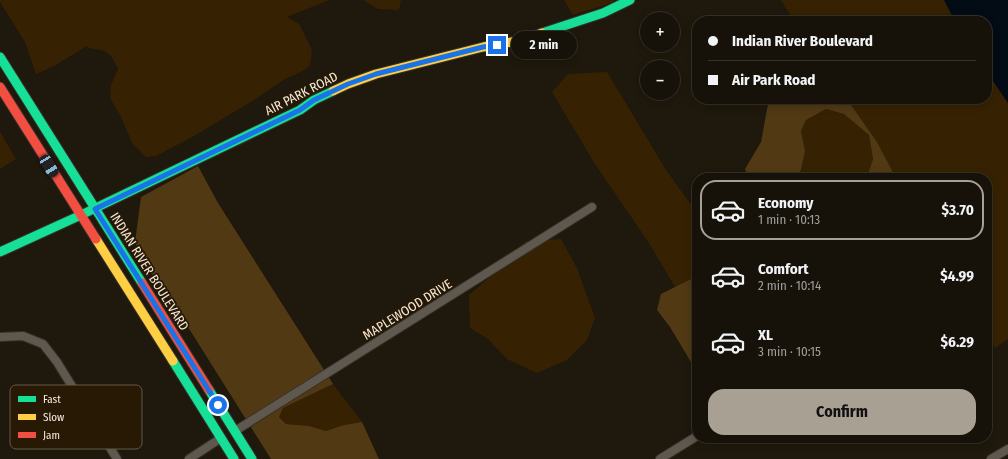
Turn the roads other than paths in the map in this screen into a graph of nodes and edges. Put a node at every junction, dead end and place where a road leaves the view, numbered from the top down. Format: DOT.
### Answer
graph roads {
  1 [pos="630,0"];
  2 [pos="0,57"];
  3 [pos="0,87"];
  4 [pos="592,207"];
  5 [pos="95,209"];
  6 [pos="81,215"];
  7 [pos="0,252"];
  8 [pos="0,337"];
  9 [pos="71,385"];
  10 [pos="211,422"];
  11 [pos="235,431"];
  12 [pos="221,438"];
  13 [pos="692,439"];
  14 [pos="246,448"];
  15 [pos="111,449"];
  16 [pos="1008,449"];
  17 [pos="117,459"];
  18 [pos="189,459"];
  19 [pos="234,459"];
  20 [pos="252,459"];
  21 [pos="660,459"];
  22 [pos="991,459"];
  1 -- 5 [label="main road, AIR PARK ROAD"];
  2 -- 5 [label="main road, INDIAN RIVER BOULEVARD"];
  3 -- 6 [label="main road"];
  4 -- 11 [label="street, MAPLEWOOD DRIVE"];
  5 -- 6 [label="main road, AIR PARK ROAD"];
  5 -- 11 [label="main road, INDIAN RIVER BOULEVARD"];
  6 -- 7 [label="main road, AIR PARK ROAD"];
  6 -- 10 [label="main road"];
  8 -- 9 [label="street"];
  10 -- 11 [label="main road"];
  10 -- 12 [label="main road"];
  11 -- 14 [label="main road, INDIAN RIVER BOULEVARD"];
  12 -- 14 [label="main road"];
  12 -- 18 [label="street"];
  12 -- 19 [label="main road"];
  13 -- 21 [label="street"];
  14 -- 20 [label="main road, INDIAN RIVER BOULEVARD"];
  15 -- 17 [label="street"];
  16 -- 22 [label="street"];
}
